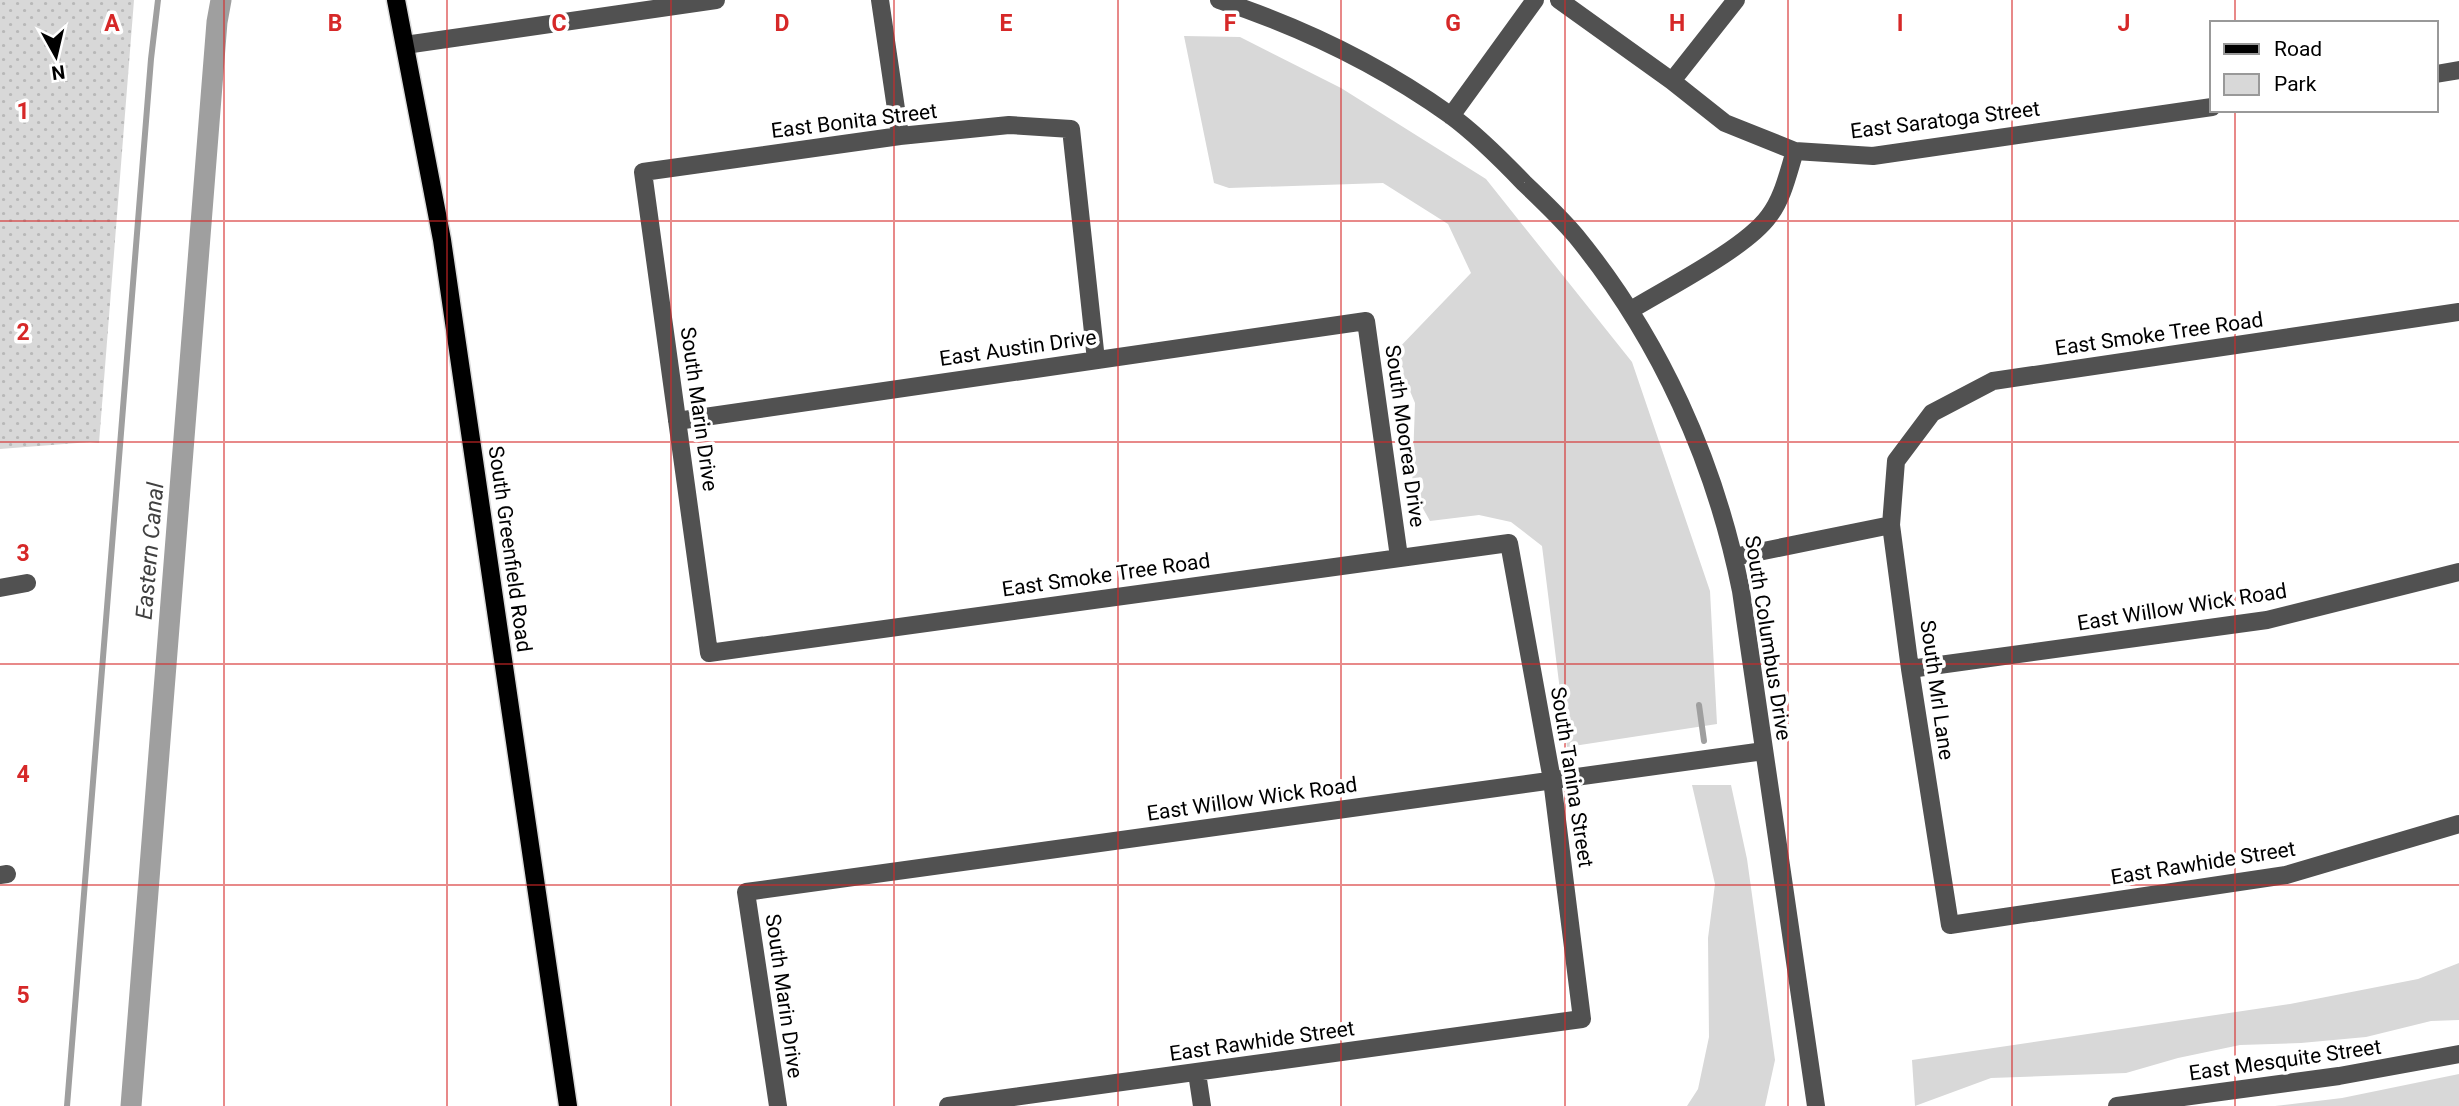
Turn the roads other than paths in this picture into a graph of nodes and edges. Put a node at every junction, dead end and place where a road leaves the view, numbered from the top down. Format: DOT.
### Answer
graph roads {
  1 [pos="396,0"];
  2 [pos="716,0"];
  3 [pos="880,0"];
  4 [pos="1219,0"];
  5 [pos="1535,0"];
  6 [pos="1559,0"];
  7 [pos="1735,0"];
  8 [pos="405,45"];
  9 [pos="2459,71"];
  10 [pos="2438,74"];
  11 [pos="1672,81"];
  12 [pos="2210,107"];
  13 [pos="1451,116"];
  14 [pos="900,136"];
  15 [pos="1795,151"];
  16 [pos="643,172"];
  17 [pos="1631,310"];
  18 [pos="2459,312"];
  19 [pos="1366,321"];
  20 [pos="1096,360"];
  21 [pos="677,421"];
  22 [pos="1896,461"];
  23 [pos="1891,524"];
  24 [pos="1509,543"];
  25 [pos="1399,557"];
  26 [pos="1734,557"];
  27 [pos="2459,572"];
  28 [pos="27,583"];
  29 [pos="0,588"];
  30 [pos="709,653"];
  31 [pos="1910,669"];
  32 [pos="1764,751"];
  33 [pos="1552,780"];
  34 [pos="2459,824"];
  35 [pos="746,892"];
  36 [pos="1950,925"];
  37 [pos="1582,1019"];
  38 [pos="2459,1054"];
  39 [pos="1197,1073"];
  40 [pos="2224,1099"];
  41 [pos="568,1106"];
  42 [pos="778,1106"];
  43 [pos="948,1106"];
  44 [pos="1202,1106"];
  45 [pos="1816,1106"];
  46 [pos="2117,1106"];
  1 -- 8 [label="main road, South Greenfield Road"];
  2 -- 8 [label="street"];
  3 -- 14 [label="street"];
  4 -- 13 [label="street, South Columbus Drive"];
  5 -- 13 [label="street"];
  6 -- 11 [label="street, East Saratoga Street"];
  7 -- 11 [label="street"];
  8 -- 41 [label="main road, South Greenfield Road"];
  9 -- 10 [label="street"];
  11 -- 15 [label="street, East Saratoga Street"];
  12 -- 15 [label="street, East Saratoga Street"];
  13 -- 17 [label="street, South Columbus Drive"];
  14 -- 16 [label="street, East Bonita Street"];
  14 -- 20 [label="street, East Bonita Street"];
  15 -- 17 [label="street"];
  16 -- 21 [label="street, South Marin Drive"];
  17 -- 26 [label="street, South Columbus Drive"];
  18 -- 22 [label="street, East Smoke Tree Road"];
  19 -- 20 [label="street, East Austin Drive"];
  19 -- 25 [label="street, South Moorea Drive"];
  20 -- 21 [label="street, East Austin Drive"];
  21 -- 30 [label="street, South Marin Drive"];
  22 -- 23 [label="street, South Mrl Lane"];
  23 -- 26 [label="street"];
  23 -- 31 [label="street, South Mrl Lane"];
  24 -- 25 [label="street, East Smoke Tree Road"];
  24 -- 33 [label="street, South Tanina Street"];
  25 -- 30 [label="street, East Smoke Tree Road"];
  26 -- 32 [label="street, South Columbus Drive"];
  27 -- 31 [label="street, East Willow Wick Road"];
  28 -- 29 [label="street"];
  31 -- 36 [label="street, South Mrl Lane"];
  32 -- 33 [label="street, East Willow Wick Road"];
  32 -- 45 [label="street, South Columbus Drive"];
  33 -- 35 [label="street, East Willow Wick Road"];
  33 -- 37 [label="street, South Tanina Street"];
  34 -- 36 [label="street, East Rawhide Street"];
  35 -- 42 [label="street, South Marin Drive"];
  37 -- 39 [label="street, East Rawhide Street"];
  38 -- 40 [label="street, East Mesquite Street"];
  39 -- 43 [label="street, East Rawhide Street"];
  39 -- 44 [label="street"];
  40 -- 46 [label="street, East Mesquite Street"];
}
